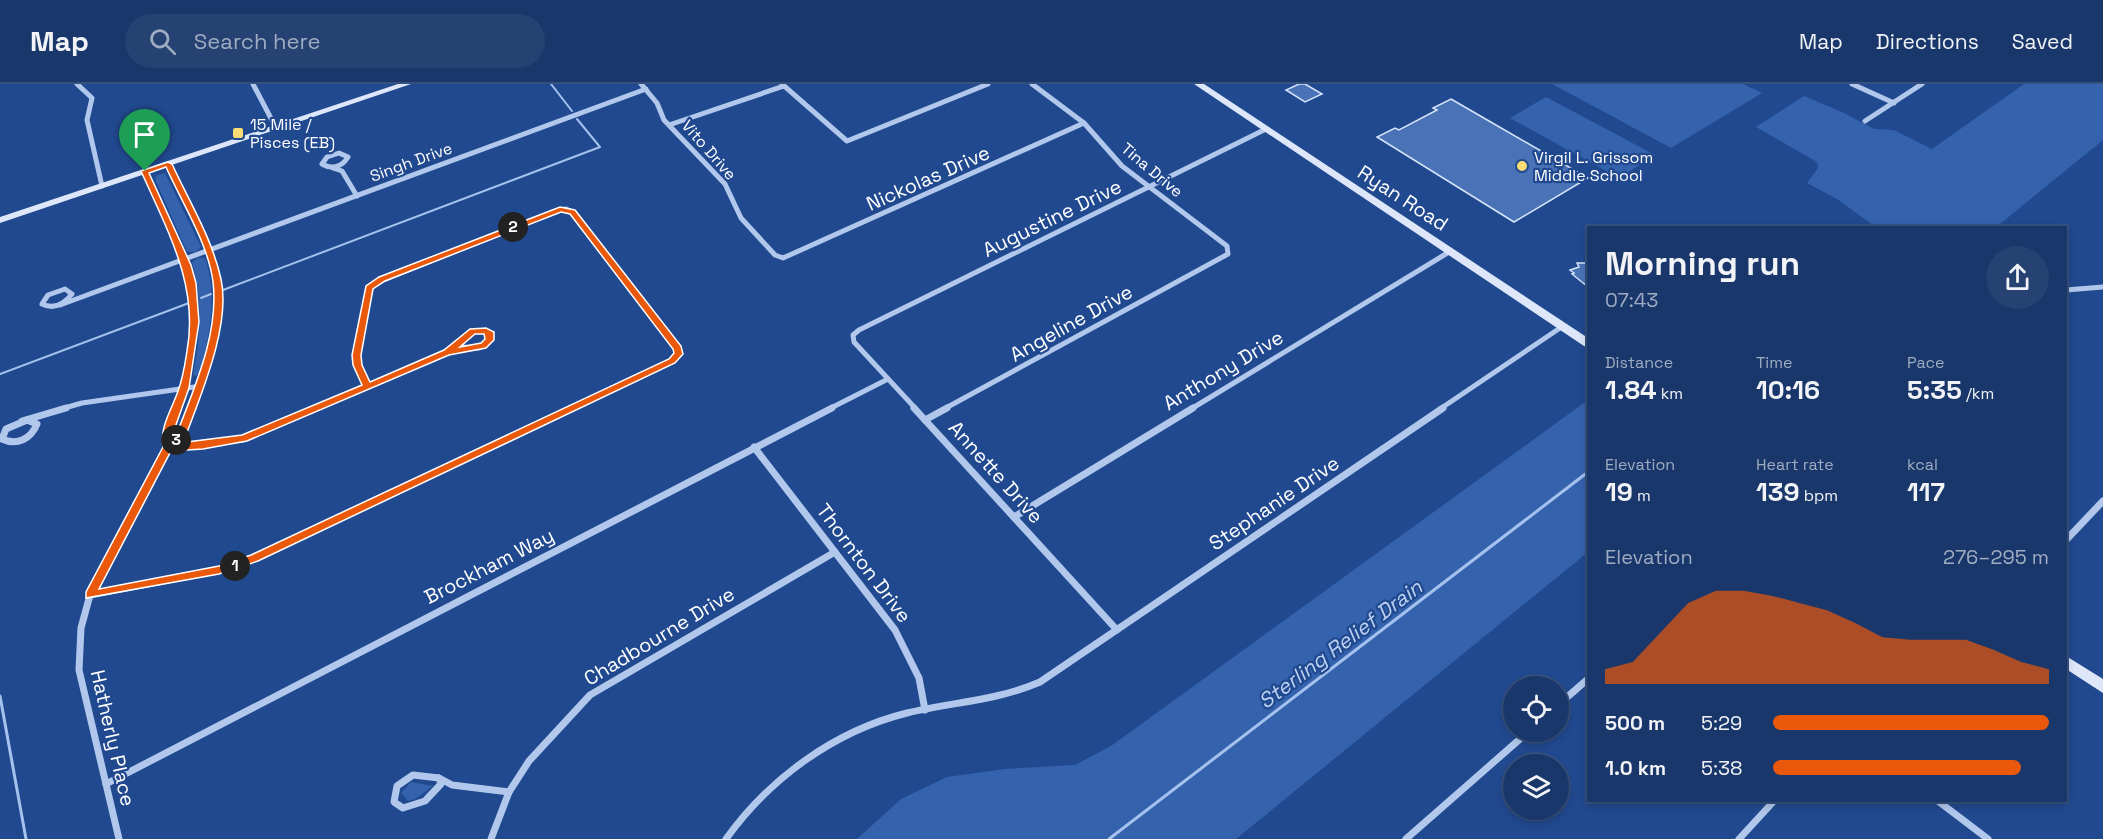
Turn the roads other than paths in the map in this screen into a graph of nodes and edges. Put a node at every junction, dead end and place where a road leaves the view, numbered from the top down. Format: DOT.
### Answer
graph roads {
  1 [pos="77,84"];
  2 [pos="253,84"];
  3 [pos="406,84"];
  4 [pos="641,84"];
  5 [pos="988,84"];
  6 [pos="1032,84"];
  7 [pos="1198,84"];
  8 [pos="1852,84"];
  9 [pos="1922,84"];
  10 [pos="783,85"];
  11 [pos="646,89"];
  12 [pos="1893,103"];
  13 [pos="1865,122"];
  14 [pos="1084,123"];
  15 [pos="669,125"];
  16 [pos="276,128"];
  17 [pos="1266,129"];
  18 [pos="346,162"];
  19 [pos="168,164"];
  20 [pos="330,168"];
  21 [pos="145,171"];
  22 [pos="342,171"];
  23 [pos="102,186"];
  24 [pos="1149,187"];
  25 [pos="357,196"];
  26 [pos="0,220"];
  27 [pos="208,251"];
  28 [pos="1229,251"];
  29 [pos="1449,252"];
  30 [pos="783,258"];
  31 [pos="184,260"];
  32 [pos="2103,287"];
  33 [pos="2067,290"];
  34 [pos="71,292"];
  35 [pos="94,292"];
  36 [pos="60,305"];
  37 [pos="1563,326"];
  38 [pos="853,335"];
  39 [pos="1587,342"];
  40 [pos="463,345"];
  41 [pos="888,379"];
  42 [pos="201,386"];
  43 [pos="367,387"];
  44 [pos="184,388"];
  45 [pos="50,414"];
  46 [pos="925,420"];
  47 [pos="22,421"];
  48 [pos="36,428"];
  49 [pos="168,447"];
  50 [pos="754,447"];
  51 [pos="2103,501"];
  52 [pos="1014,517"];
  53 [pos="2067,539"];
  54 [pos="835,552"];
  55 [pos="90,595"];
  56 [pos="1117,630"];
  57 [pos="2067,663"];
  58 [pos="1587,680"];
  59 [pos="2103,687"];
  60 [pos="1569,695"];
  61 [pos="925,710"];
  62 [pos="1517,742"];
  63 [pos="439,778"];
  64 [pos="106,784"];
  65 [pos="452,785"];
  66 [pos="509,792"];
  67 [pos="434,795"];
  68 [pos="1773,802"];
  69 [pos="1939,802"];
  70 [pos="119,839"];
  71 [pos="491,839"];
  72 [pos="726,839"];
  73 [pos="1406,839"];
  74 [pos="1739,839"];
  75 [pos="1988,839"];
  1 -- 23 [label="street"];
  2 -- 16 [label="street"];
  3 -- 16 [label="main road"];
  4 -- 11 [label="street, Vito Drive"];
  5 -- 10 [label="street"];
  6 -- 14 [label="street, Tina Drive"];
  7 -- 17 [label="main road, Ryan Road"];
  8 -- 12 [label="street"];
  9 -- 12 [label="street"];
  10 -- 15 [label="street"];
  11 -- 15 [label="street, Vito Drive"];
  11 -- 25 [label="street, Singh Drive"];
  12 -- 13 [label="street"];
  14 -- 24 [label="street, Tina Drive"];
  14 -- 30 [label="street, Nickolas Drive"];
  15 -- 30 [label="street, Vito Drive"];
  16 -- 19 [label="main road"];
  17 -- 24 [label="street, Augustine Drive"];
  17 -- 29 [label="main road, Ryan Road"];
  18 -- 20 [label="street"];
  18 -- 20 [label="street"];
  18 -- 22 [label="street"];
  19 -- 21 [label="main road"];
  19 -- 27 [label="street, Hatherly Place"];
  20 -- 22 [label="street"];
  21 -- 23 [label="main road"];
  21 -- 31 [label="street, Hatherly Place"];
  22 -- 25 [label="street"];
  23 -- 26 [label="main road"];
  24 -- 28 [label="street, Tina Drive"];
  24 -- 38 [label="street, Augustine Drive"];
  25 -- 27 [label="street, Singh Drive"];
  27 -- 31 [label="street, Singh Drive"];
  27 -- 42 [label="street, Hatherly Place"];
  28 -- 46 [label="street, Angeline Drive"];
  29 -- 37 [label="main road, Ryan Road"];
  29 -- 52 [label="street, Anthony Drive"];
  31 -- 35 [label="street, Singh Drive"];
  31 -- 44 [label="street, Hatherly Place"];
  32 -- 33 [label="street"];
  34 -- 35 [label="street"];
  34 -- 36 [label="street"];
  34 -- 36 [label="street"];
  35 -- 36 [label="street, Singh Drive"];
  37 -- 39 [label="main road, Ryan Road"];
  37 -- 56 [label="street, Stephanie Drive"];
  38 -- 41 [label="street, Annette Drive"];
  40 -- 40 [label="street"];
  40 -- 43 [label="street"];
  41 -- 46 [label="street, Annette Drive"];
  41 -- 50 [label="street, Brockham Way"];
  42 -- 44 [label="street"];
  42 -- 49 [label="street, Hatherly Place"];
  43 -- 49 [label="street"];
  43 -- 55 [label="street"];
  44 -- 45 [label="street"];
  44 -- 49 [label="street, Hatherly Place"];
  45 -- 47 [label="street"];
  45 -- 48 [label="street"];
  46 -- 52 [label="street, Annette Drive"];
  47 -- 48 [label="street"];
  47 -- 48 [label="street"];
  49 -- 55 [label="street, Hatherly Place"];
  50 -- 54 [label="street, Thornton Drive"];
  50 -- 64 [label="street, Brockham Way"];
  51 -- 53 [label="street"];
  52 -- 56 [label="street, Annette Drive"];
  54 -- 61 [label="street, Thornton Drive"];
  54 -- 66 [label="street, Chadbourne Drive"];
  55 -- 64 [label="street, Hatherly Place"];
  56 -- 61 [label="street, Stephanie Drive"];
  57 -- 59 [label="main road"];
  58 -- 60 [label="street"];
  61 -- 72 [label="street"];
  62 -- 73 [label="street"];
  63 -- 65 [label="street"];
  63 -- 67 [label="street"];
  63 -- 67 [label="street"];
  64 -- 70 [label="street, Hatherly Place"];
  65 -- 66 [label="street"];
  65 -- 67 [label="street"];
  66 -- 71 [label="street, Chadbourne Drive"];
  68 -- 74 [label="street"];
  69 -- 75 [label="street"];
}
